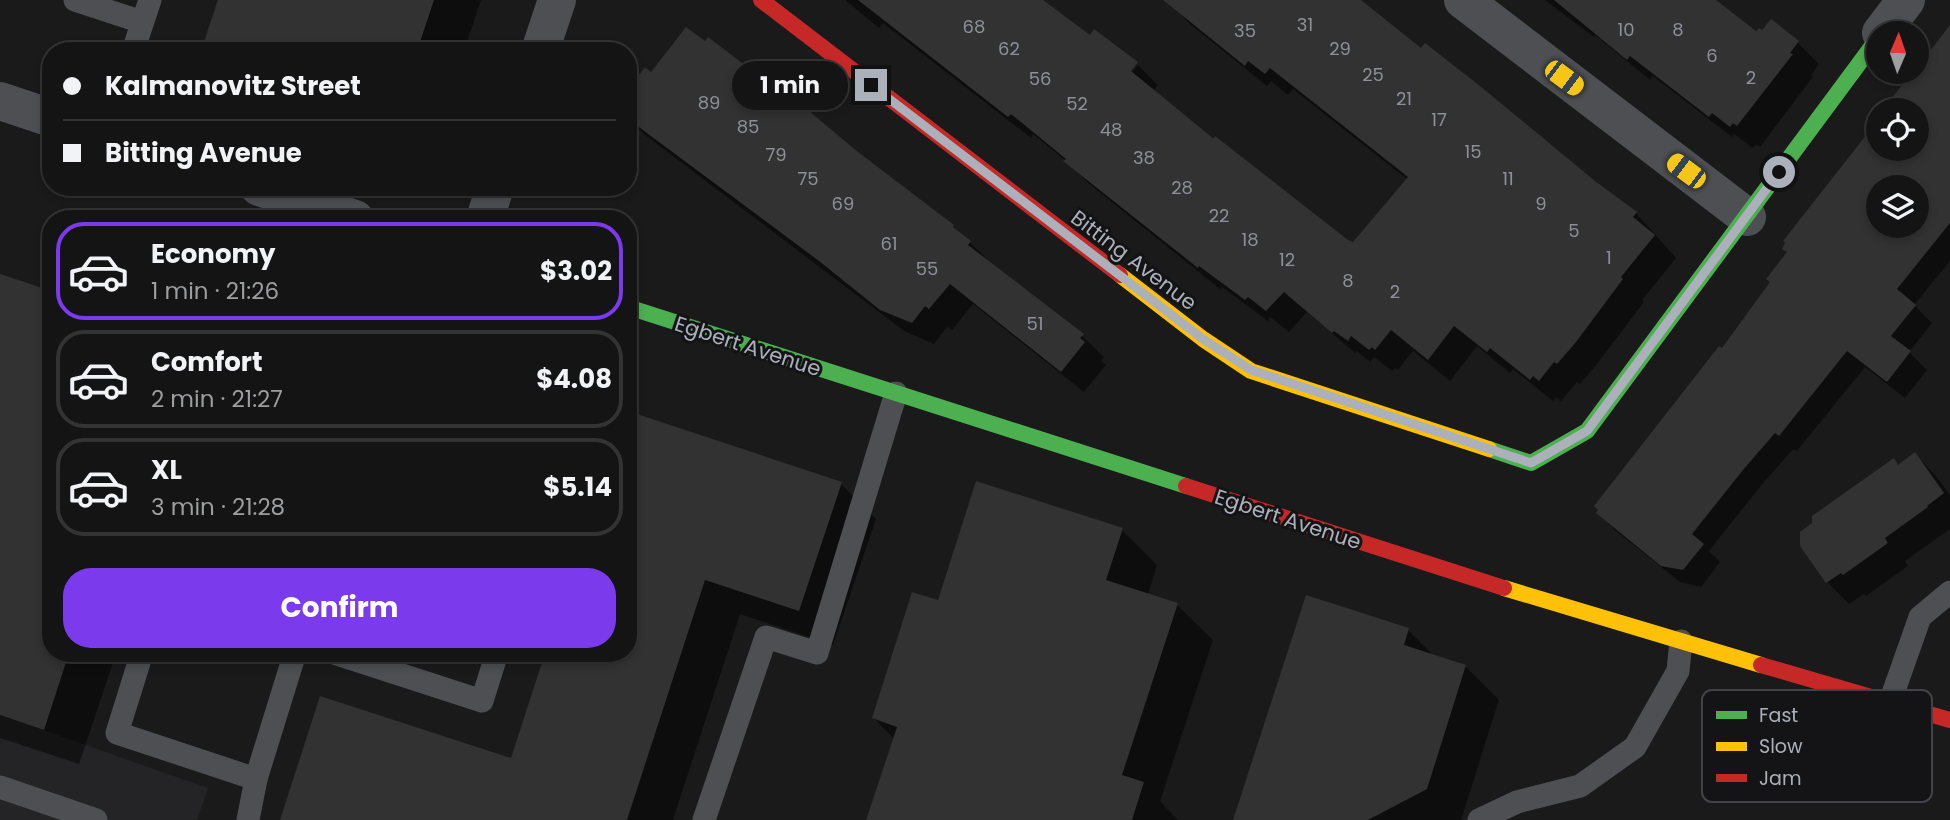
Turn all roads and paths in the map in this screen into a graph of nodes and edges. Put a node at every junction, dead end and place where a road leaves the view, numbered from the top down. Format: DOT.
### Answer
graph roads {
  1 [pos="75,0"];
  2 [pos="150,0"];
  3 [pos="557,0"];
  4 [pos="761,0"];
  5 [pos="1463,0"];
  6 [pos="1906,0"];
  7 [pos="1890,21"];
  8 [pos="142,22"];
  9 [pos="136,42"];
  10 [pos="543,42"];
  11 [pos="1866,54"];
  12 [pos="0,101"];
  13 [pos="42,115"];
  14 [pos="276,201"];
  15 [pos="316,210"];
  16 [pos="1747,217"];
  17 [pos="637,310"];
  18 [pos="897,393"];
  19 [pos="1950,592"];
  20 [pos="1681,641"];
  21 [pos="139,662"];
  22 [pos="292,662"];
  23 [pos="362,662"];
  24 [pos="494,662"];
  25 [pos="1849,690"];
  26 [pos="1894,690"];
  27 [pos="1932,715"];
  28 [pos="1950,720"];
  29 [pos="256,779"];
  30 [pos="0,787"];
  31 [pos="96,820"];
  32 [pos="248,820"];
  33 [pos="704,820"];
  34 [pos="1479,820"];
  1 -- 8 [label="lane"];
  2 -- 8 [label="lane"];
  3 -- 10 [label="street"];
  4 -- 16 [label="street, Bitting Avenue"];
  5 -- 16 [label="street"];
  6 -- 7 [label="street"];
  8 -- 9 [label="lane"];
  11 -- 16 [label="street"];
  12 -- 13 [label="street"];
  14 -- 15 [label="street"];
  17 -- 18 [label="street, Egbert Avenue"];
  18 -- 20 [label="street, Egbert Avenue"];
  18 -- 33 [label="lane"];
  19 -- 26 [label="lane"];
  20 -- 25 [label="street, Egbert Avenue"];
  20 -- 34 [label="lane"];
  21 -- 29 [label="lane"];
  22 -- 29 [label="lane"];
  23 -- 24 [label="lane"];
  27 -- 28 [label="street, Egbert Avenue"];
  29 -- 32 [label="lane"];
  30 -- 31 [label="lane"];
}
